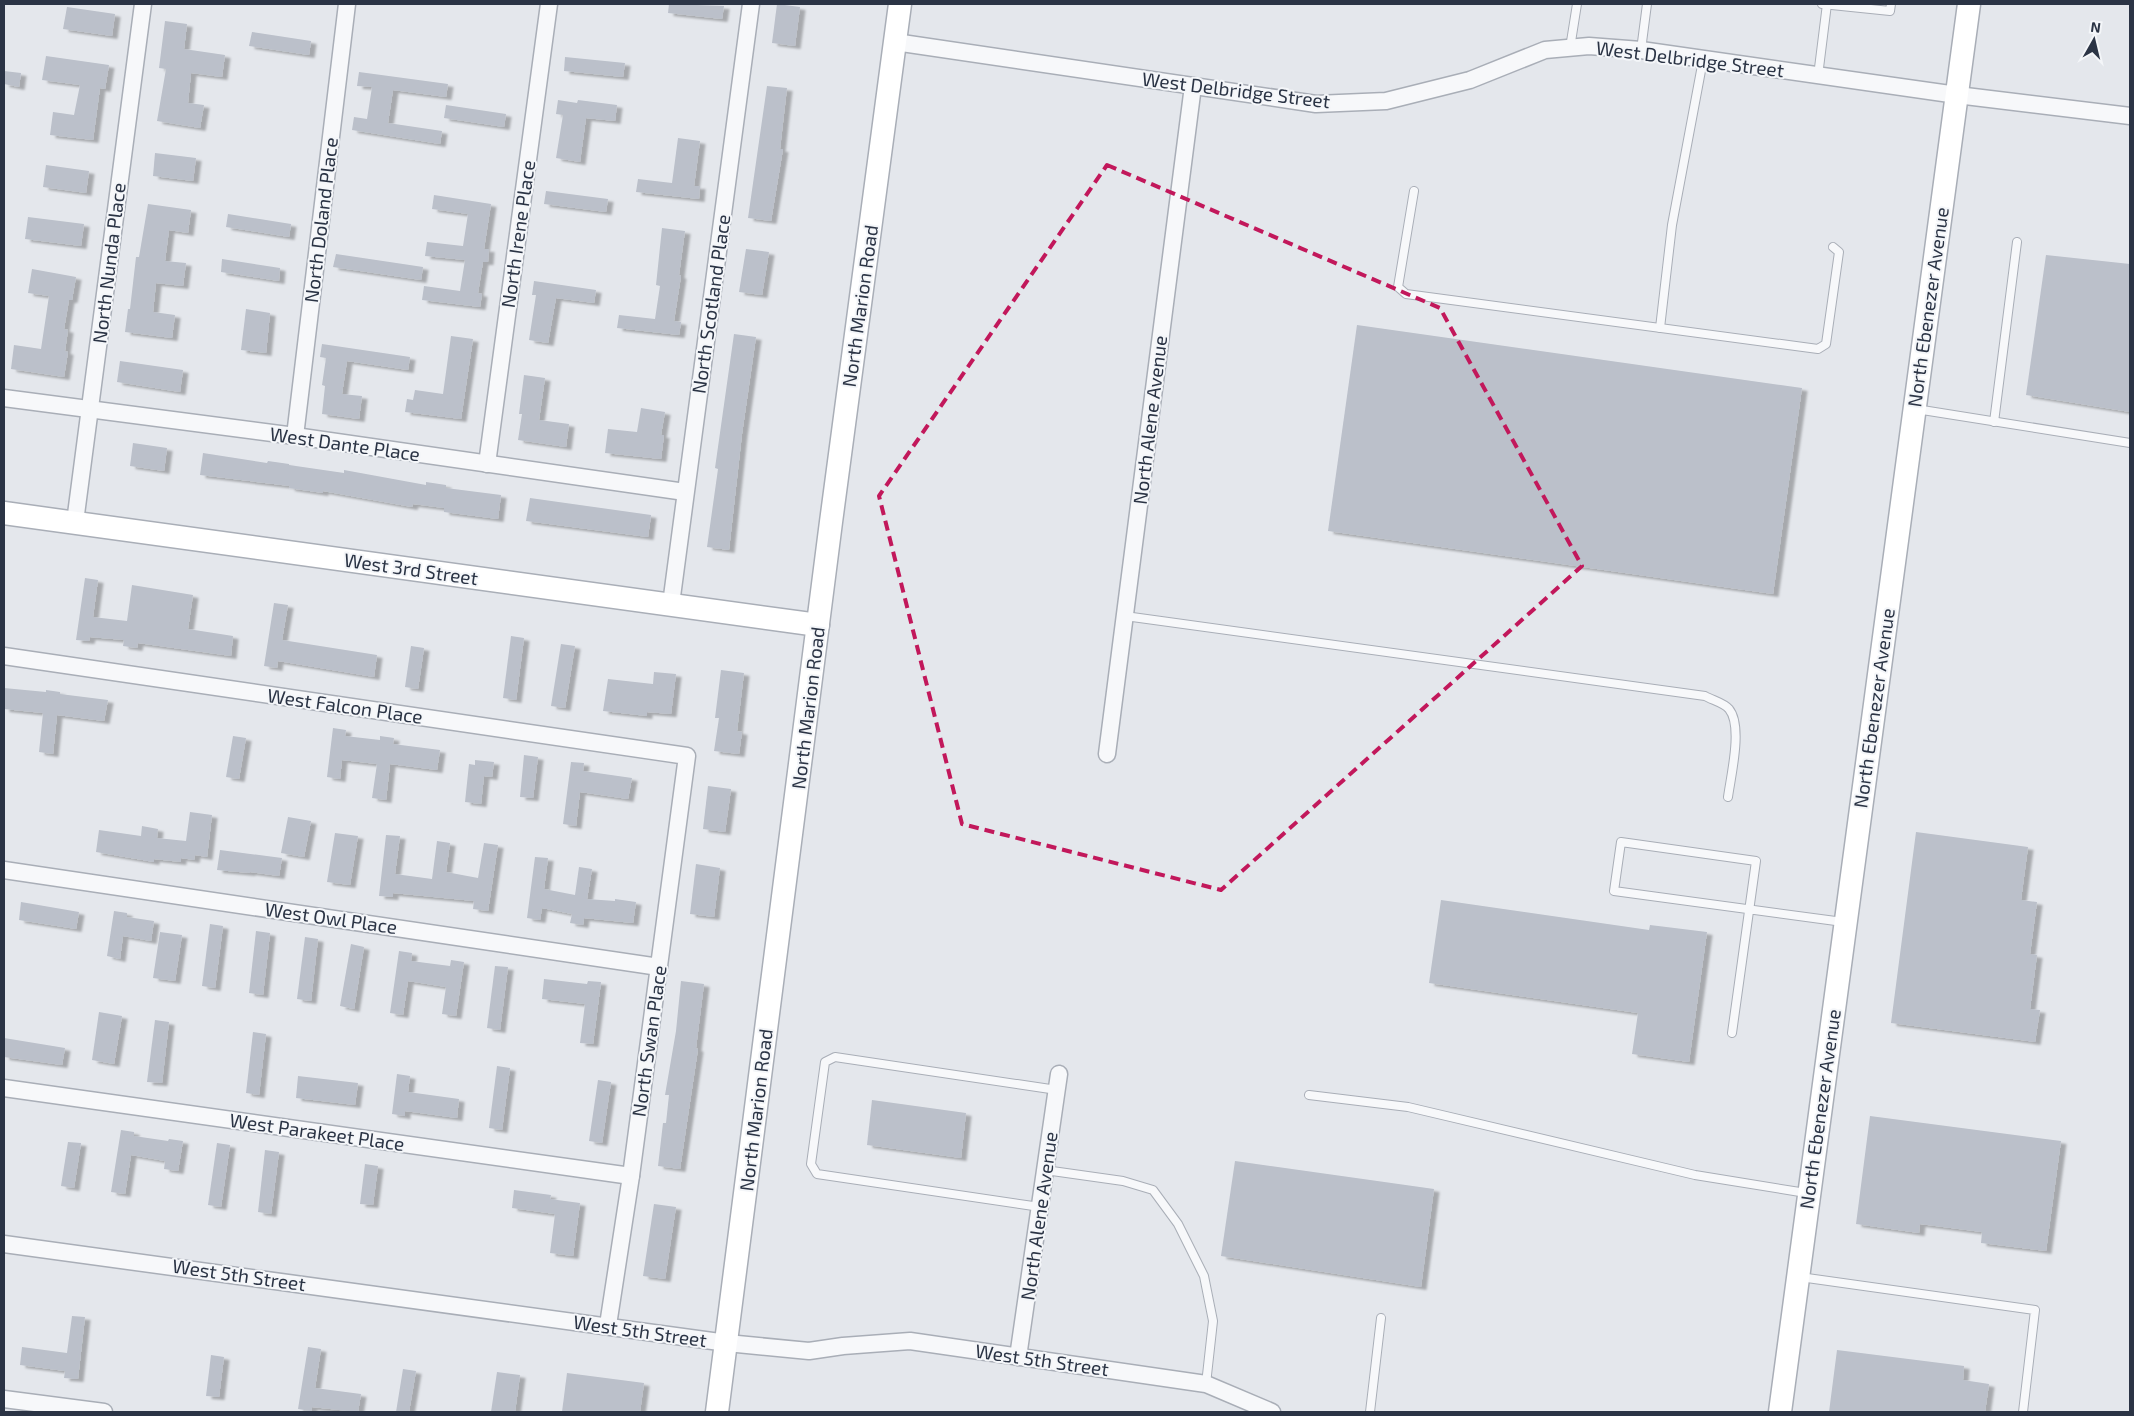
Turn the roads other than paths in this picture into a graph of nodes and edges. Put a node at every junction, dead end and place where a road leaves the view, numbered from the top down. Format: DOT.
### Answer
graph roads {
  1 [pos="143,4"];
  2 [pos="347,4"];
  3 [pos="549,4"];
  4 [pos="752,4"];
  5 [pos="900,4"];
  6 [pos="1577,4"];
  7 [pos="1647,4"];
  8 [pos="1822,4"];
  9 [pos="1827,4"];
  10 [pos="1891,4"];
  11 [pos="1970,4"];
  12 [pos="895,42"];
  13 [pos="1570,48"];
  14 [pos="1641,50"];
  15 [pos="1703,60"];
  16 [pos="1818,76"];
  17 [pos="1193,86"];
  18 [pos="1957,95"];
  19 [pos="2130,116"];
  20 [pos="1414,191"];
  21 [pos="2017,242"];
  22 [pos="1833,247"];
  23 [pos="1660,328"];
  24 [pos="4,398"];
  25 [pos="1914,409"];
  26 [pos="90,410"];
  27 [pos="1994,422"];
  28 [pos="295,436"];
  29 [pos="2130,443"];
  30 [pos="487,464"];
  31 [pos="685,492"];
  32 [pos="4,513"];
  33 [pos="75,522"];
  34 [pos="671,604"];
  35 [pos="1125,616"];
  36 [pos="818,625"];
  37 [pos="4,656"];
  38 [pos="1107,754"];
  39 [pos="687,756"];
  40 [pos="1728,797"];
  41 [pos="4,870"];
  42 [pos="1749,909"];
  43 [pos="1845,922"];
  44 [pos="659,967"];
  45 [pos="1732,1033"];
  46 [pos="1058,1082"];
  47 [pos="4,1088"];
  48 [pos="1308,1095"];
  49 [pos="1045,1170"];
  50 [pos="631,1176"];
  51 [pos="1809,1193"];
  52 [pos="1040,1207"];
  53 [pos="4,1244"];
  54 [pos="1798,1276"];
  55 [pos="1381,1318"];
  56 [pos="608,1325"];
  57 [pos="726,1343"];
  58 [pos="1018,1357"];
  59 [pos="1206,1384"];
  60 [pos="4,1398"];
  61 [pos="104,1412"];
  62 [pos="717,1412"];
  63 [pos="1272,1412"];
  64 [pos="1370,1412"];
  65 [pos="1780,1412"];
  66 [pos="2023,1412"];
  1 -- 26 [label="street, North Nunda Place"];
  2 -- 28 [label="street, North Doland Place"];
  3 -- 30 [label="street, North Irene Place"];
  4 -- 31 [label="street, North Scotland Place"];
  5 -- 12 [label="street, North Marion Road"];
  6 -- 13 [label="lane"];
  7 -- 14 [label="lane"];
  8 -- 9 [label="lane"];
  9 -- 10 [label="lane"];
  9 -- 16 [label="lane"];
  11 -- 18 [label="street, North Ebenezer Avenue"];
  12 -- 17 [label="street, West Delbridge Street"];
  12 -- 36 [label="street, North Marion Road"];
  13 -- 14 [label="street, West Delbridge Street"];
  13 -- 17 [label="street, West Delbridge Street"];
  14 -- 15 [label="street, West Delbridge Street"];
  15 -- 16 [label="street, West Delbridge Street"];
  15 -- 23 [label="lane"];
  16 -- 18 [label="street, West Delbridge Street"];
  17 -- 35 [label="street, North Alene Avenue"];
  18 -- 19 [label="street, West Delbridge Street"];
  18 -- 25 [label="street, North Ebenezer Avenue"];
  20 -- 23 [label="lane"];
  21 -- 27 [label="lane"];
  22 -- 23 [label="lane"];
  24 -- 26 [label="street, West Dante Place"];
  25 -- 27 [label="lane"];
  25 -- 43 [label="street, North Ebenezer Avenue"];
  26 -- 28 [label="street, West Dante Place"];
  26 -- 33 [label="street, North Nunda Place"];
  27 -- 29 [label="lane"];
  28 -- 30 [label="street, West Dante Place"];
  30 -- 31 [label="street, West Dante Place"];
  31 -- 34 [label="street, North Scotland Place"];
  32 -- 33 [label="street, West 3rd Street"];
  33 -- 34 [label="street, West 3rd Street"];
  34 -- 36 [label="street, West 3rd Street"];
  35 -- 38 [label="street, North Alene Avenue"];
  35 -- 40 [label="lane"];
  36 -- 57 [label="street, North Marion Road"];
  37 -- 39 [label="street, West Falcon Place"];
  39 -- 44 [label="street, North Swan Place"];
  41 -- 44 [label="street, West Owl Place"];
  42 -- 42 [label="lane"];
  42 -- 43 [label="lane"];
  42 -- 45 [label="lane"];
  43 -- 51 [label="street, North Ebenezer Avenue"];
  44 -- 50 [label="street, North Swan Place"];
  46 -- 49 [label="street, North Alene Avenue"];
  46 -- 52 [label="lane"];
  47 -- 50 [label="street, West Parakeet Place"];
  48 -- 51 [label="lane"];
  49 -- 52 [label="street, North Alene Avenue"];
  49 -- 59 [label="lane"];
  50 -- 56 [label="street, North Swan Place"];
  51 -- 54 [label="street, North Ebenezer Avenue"];
  52 -- 58 [label="street, North Alene Avenue"];
  53 -- 56 [label="street, West 5th Street"];
  54 -- 65 [label="street, North Ebenezer Avenue"];
  54 -- 66 [label="lane"];
  55 -- 64 [label="lane"];
  56 -- 57 [label="street, West 5th Street"];
  57 -- 58 [label="street, West 5th Street"];
  57 -- 62 [label="street, North Marion Road"];
  58 -- 59 [label="street, West 5th Street"];
  59 -- 63 [label="street, West 5th Street"];
  60 -- 61 [label="street"];
}
